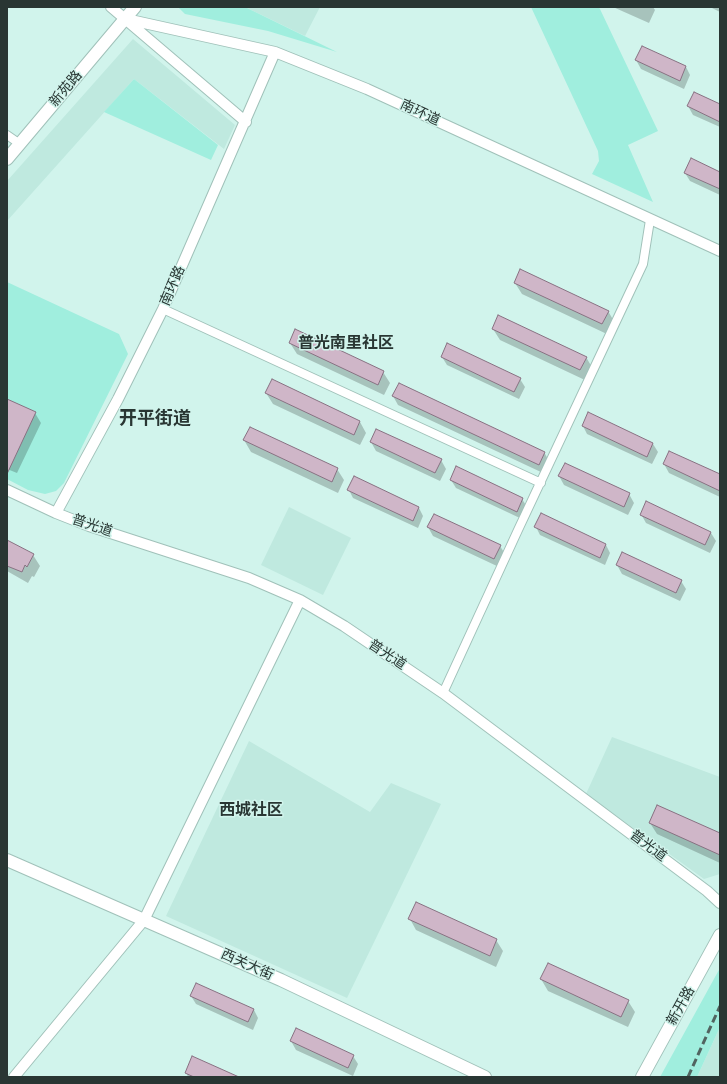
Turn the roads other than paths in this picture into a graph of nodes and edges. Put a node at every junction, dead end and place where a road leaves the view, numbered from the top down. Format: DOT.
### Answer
graph roads {
  1 [pos="110,7"];
  2 [pos="135,7"];
  3 [pos="145,7"];
  4 [pos="126,19"];
  5 [pos="275,52"];
  6 [pos="246,122"];
  7 [pos="7,135"];
  8 [pos="20,144"];
  9 [pos="7,159"];
  10 [pos="650,220"];
  11 [pos="719,248"];
  12 [pos="163,309"];
  13 [pos="541,483"];
  14 [pos="7,490"];
  15 [pos="56,513"];
  16 [pos="300,600"];
  17 [pos="443,693"];
  18 [pos="7,860"];
  19 [pos="720,903"];
  20 [pos="144,920"];
  21 [pos="720,935"];
  22 [pos="14,1077"];
  23 [pos="485,1077"];
  24 [pos="642,1077"];
  1 -- 4 [label="street, 南环道"];
  2 -- 4 [label="main road, 新苑路"];
  3 -- 4 [label="main road, 新苑路"];
  4 -- 5 [label="street, 南环道"];
  4 -- 6 [label="street"];
  4 -- 8 [label="main road, 新苑路"];
  5 -- 6 [label="street, 南环路"];
  5 -- 10 [label="street, 南环道"];
  6 -- 12 [label="street, 南环路"];
  7 -- 8 [label="street"];
  8 -- 9 [label="main road, 新苑路"];
  10 -- 11 [label="street, 南环道"];
  10 -- 13 [label="street"];
  12 -- 13 [label="street"];
  12 -- 15 [label="street, 南环路"];
  13 -- 17 [label="street"];
  14 -- 15 [label="street, 普光道"];
  15 -- 16 [label="street, 普光道"];
  16 -- 17 [label="street, 普光道"];
  16 -- 20 [label="street"];
  17 -- 19 [label="street, 普光道"];
  18 -- 20 [label="main road, 西关大街"];
  20 -- 22 [label="street"];
  20 -- 23 [label="main road, 西关大街"];
  21 -- 24 [label="main road, 新开路"];
}
